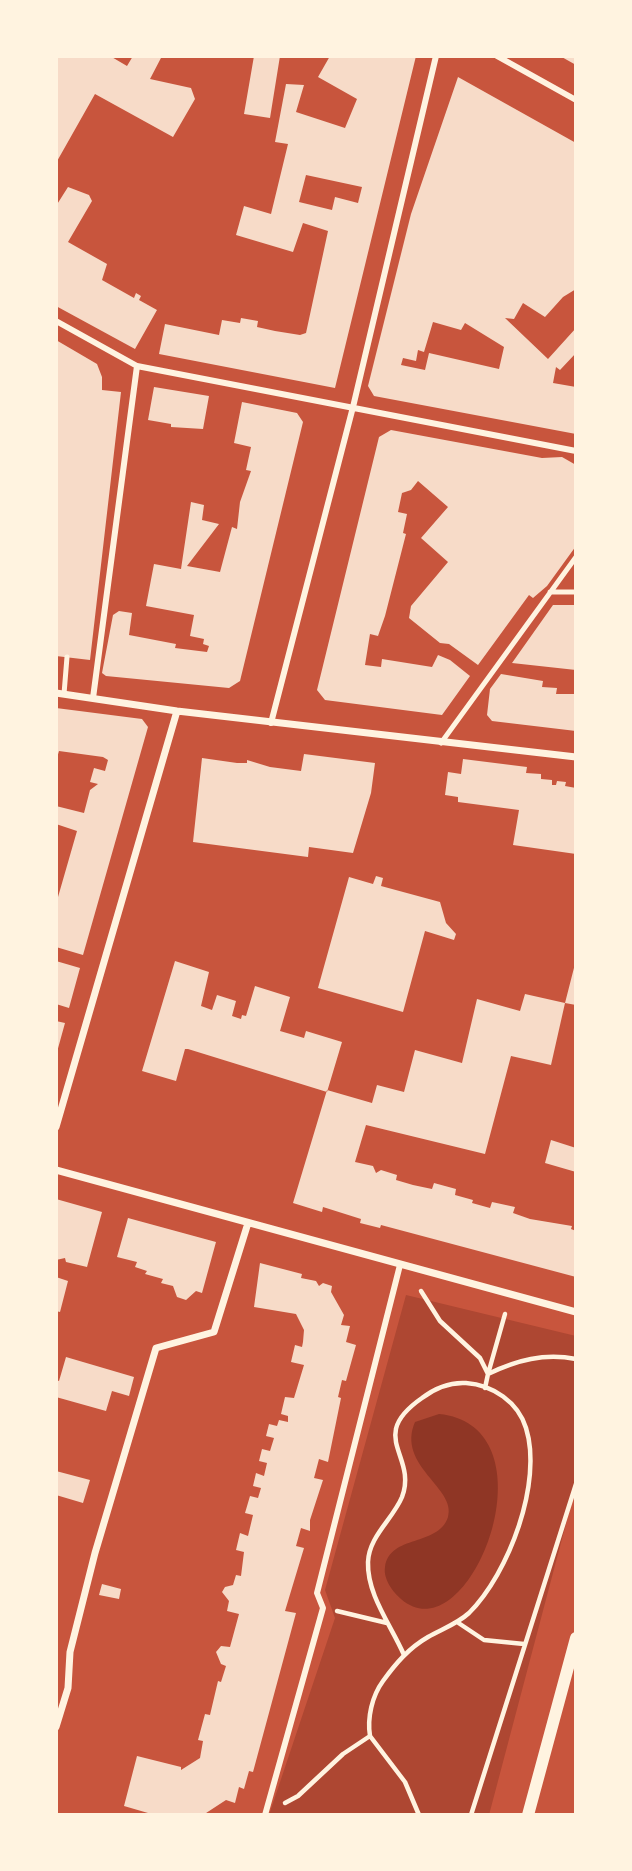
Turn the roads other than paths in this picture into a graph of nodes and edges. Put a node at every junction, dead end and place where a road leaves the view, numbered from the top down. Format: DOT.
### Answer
graph roads {
  1 [pos="436,56"];
  2 [pos="497,56"];
  3 [pos="576,100"];
  4 [pos="56,321"];
  5 [pos="138,366"];
  6 [pos="353,407"];
  7 [pos="576,451"];
  8 [pos="576,557"];
  9 [pos="550,592"];
  10 [pos="576,593"];
  11 [pos="67,657"];
  12 [pos="60,693"];
  13 [pos="93,698"];
  14 [pos="177,711"];
  15 [pos="271,723"];
  16 [pos="441,743"];
  17 [pos="576,757"];
  18 [pos="56,1127"];
  19 [pos="56,1170"];
  20 [pos="248,1223"];
  21 [pos="400,1265"];
  22 [pos="576,1312"];
  23 [pos="576,1638"];
  24 [pos="56,1727"];
  25 [pos="265,1815"];
  26 [pos="528,1815"];
  1 -- 6 [label="street"];
  2 -- 3 [label="street"];
  4 -- 5 [label="street"];
  5 -- 6 [label="street"];
  5 -- 13 [label="street"];
  6 -- 7 [label="street"];
  6 -- 15 [label="street"];
  8 -- 9 [label="lane"];
  9 -- 10 [label="lane"];
  9 -- 16 [label="lane"];
  11 -- 12 [label="lane"];
  12 -- 13 [label="street"];
  13 -- 14 [label="street"];
  14 -- 15 [label="street"];
  14 -- 18 [label="street"];
  15 -- 16 [label="street"];
  16 -- 17 [label="street"];
  19 -- 20 [label="street"];
  20 -- 21 [label="street"];
  20 -- 24 [label="street"];
  21 -- 22 [label="street"];
  21 -- 25 [label="street"];
  23 -- 26 [label="street"];
}
